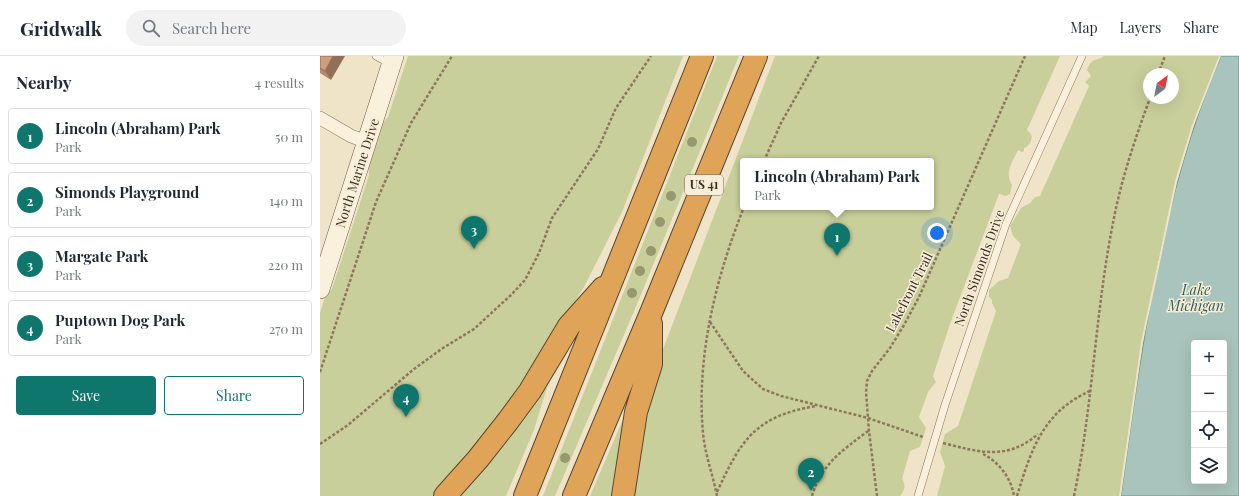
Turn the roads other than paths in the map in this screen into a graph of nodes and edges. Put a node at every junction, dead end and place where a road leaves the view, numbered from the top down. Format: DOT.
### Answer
graph roads {
  1 [pos="702,56"];
  2 [pos="756,56"];
  3 [pos="1082,56"];
  4 [pos="387,59"];
  5 [pos="320,118"];
  6 [pos="367,142"];
  7 [pos="613,276"];
  8 [pos="320,289"];
  9 [pos="651,313"];
  10 [pos="445,496"];
  11 [pos="525,496"];
  12 [pos="574,496"];
  13 [pos="623,496"];
  14 [pos="918,496"];
  1 -- 7 [label="highway"];
  2 -- 9 [label="highway, US 41"];
  3 -- 14 [label="lane, North Simonds Drive"];
  4 -- 6 [label="street, North Marine Drive"];
  5 -- 6 [label="street"];
  6 -- 8 [label="street, North Marine Drive"];
  7 -- 10 [label="highway"];
  7 -- 11 [label="highway"];
  9 -- 12 [label="highway, US 41"];
  9 -- 13 [label="highway"];
}
